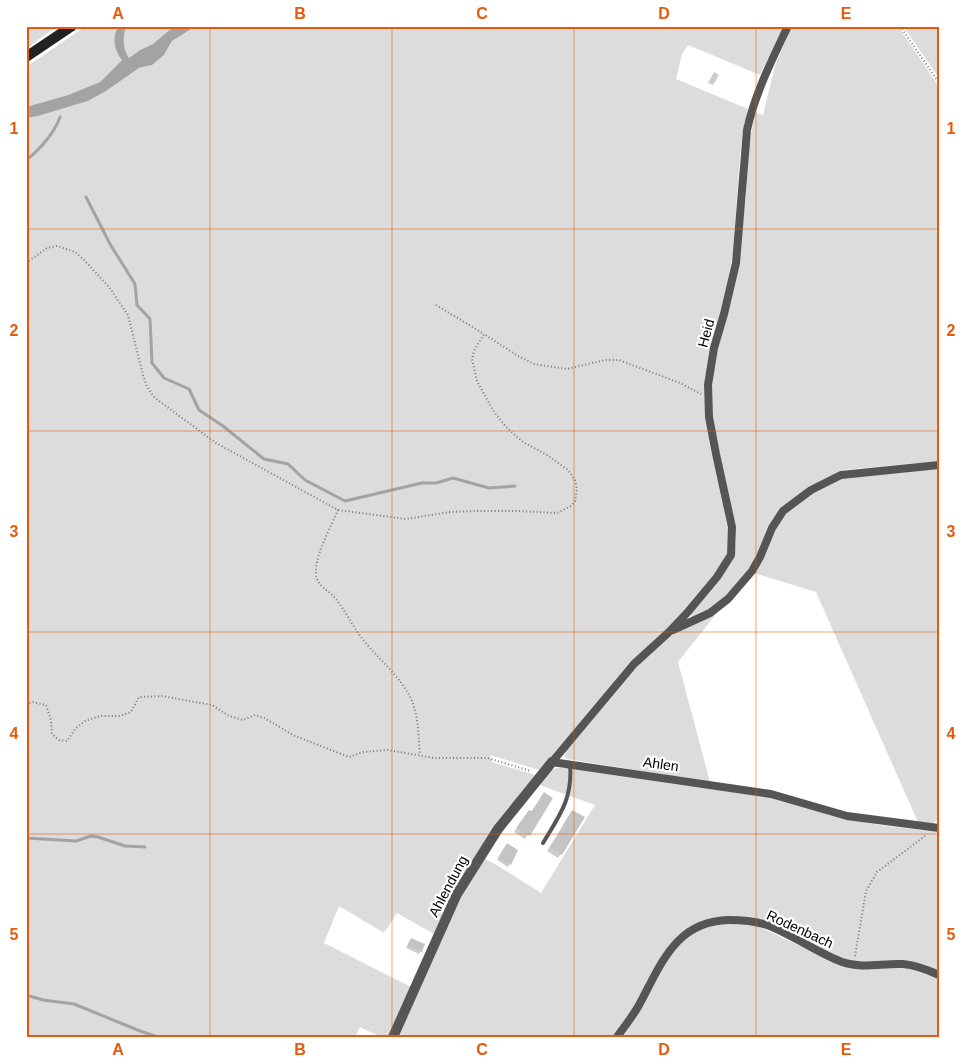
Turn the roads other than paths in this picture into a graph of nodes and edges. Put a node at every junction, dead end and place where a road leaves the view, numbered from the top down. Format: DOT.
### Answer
graph roads {
  1 [pos="72,26"];
  2 [pos="788,26"];
  3 [pos="26,57"];
  4 [pos="939,465"];
  5 [pos="669,632"];
  6 [pos="552,762"];
  7 [pos="570,764"];
  8 [pos="937,828"];
  9 [pos="543,843"];
  10 [pos="939,975"];
  11 [pos="393,1037"];
  12 [pos="617,1037"];
  1 -- 3 [label="main road"];
  2 -- 5 [label="street, Heid"];
  4 -- 5 [label="street"];
  5 -- 6 [label="street"];
  6 -- 7 [label="street, Ahlen"];
  6 -- 11 [label="street, Ahlendung"];
  7 -- 8 [label="street, Ahlen"];
  7 -- 9 [label="lane"];
  10 -- 12 [label="street, Rodenbach"];
}
